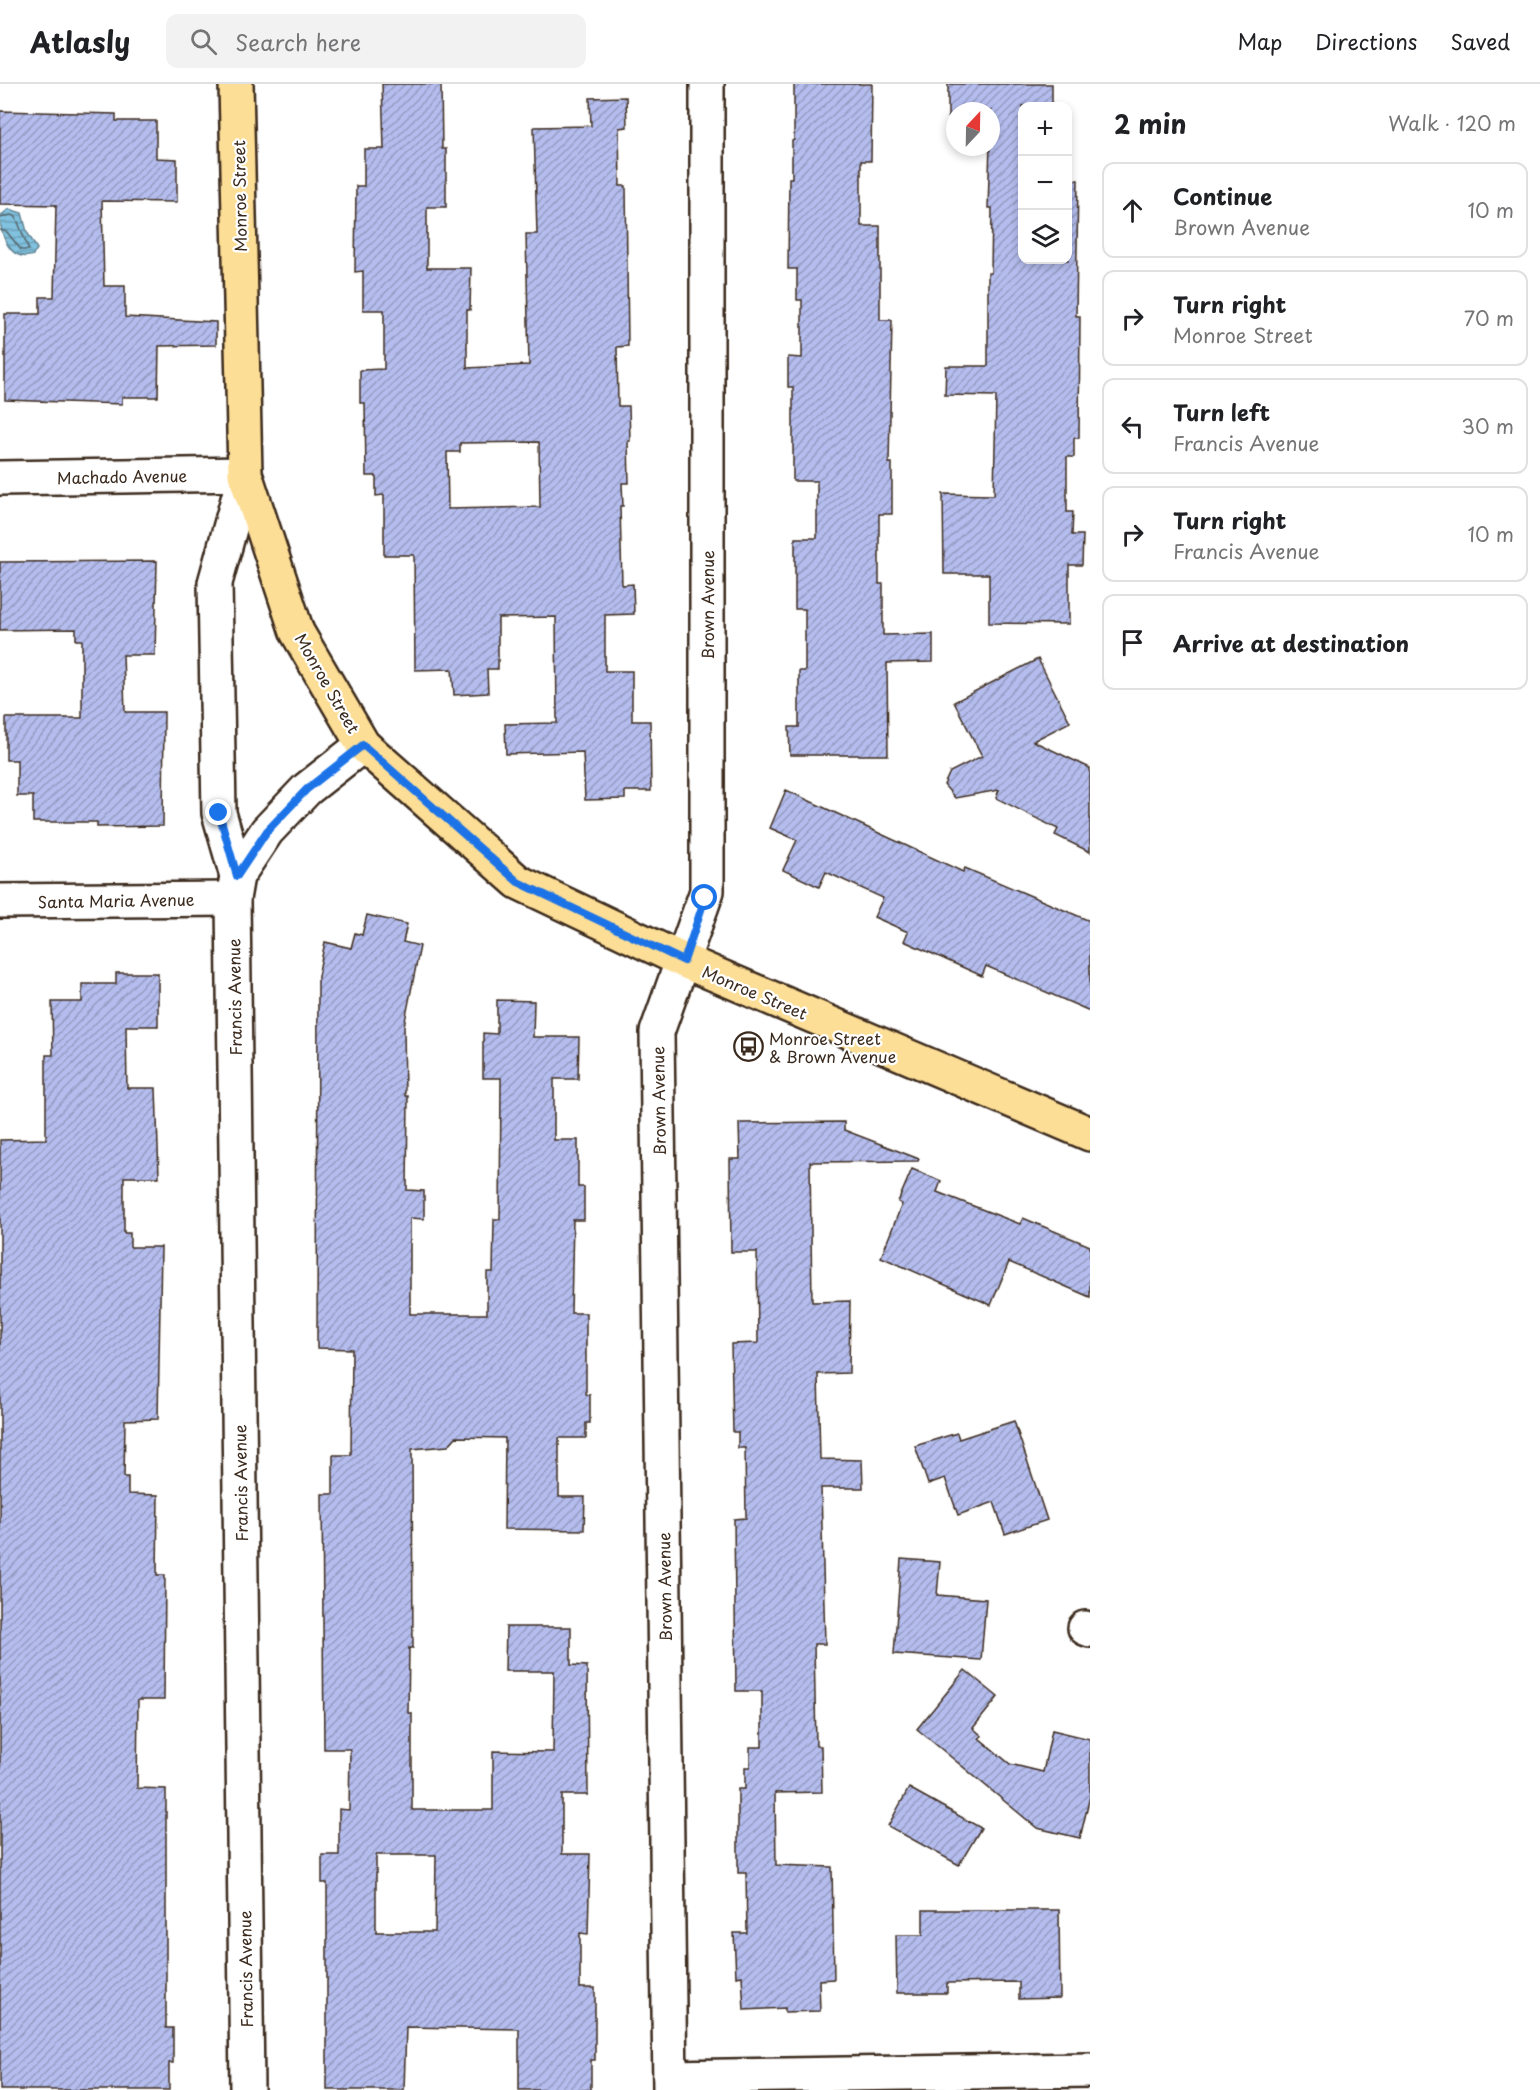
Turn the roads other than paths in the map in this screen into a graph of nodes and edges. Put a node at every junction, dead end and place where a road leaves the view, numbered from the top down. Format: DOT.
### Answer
graph roads {
  1 [pos="236,84"];
  2 [pos="707,84"];
  3 [pos="245,474"];
  4 [pos="0,478"];
  5 [pos="363,745"];
  6 [pos="235,887"];
  7 [pos="0,901"];
  8 [pos="684,961"];
  9 [pos="1090,1134"];
  10 [pos="1090,2070"];
  11 [pos="670,2083"];
  12 [pos="247,2090"];
  1 -- 3 [label="main road, Monroe Street"];
  2 -- 8 [label="street, Brown Avenue"];
  3 -- 4 [label="street, Machado Avenue"];
  3 -- 5 [label="main road, Monroe Street"];
  3 -- 6 [label="street, Francis Avenue"];
  5 -- 6 [label="street"];
  5 -- 8 [label="main road, Monroe Street"];
  6 -- 7 [label="street, Santa Maria Avenue"];
  6 -- 12 [label="street, Francis Avenue"];
  8 -- 9 [label="main road, Monroe Street"];
  8 -- 11 [label="street, Brown Avenue"];
  10 -- 11 [label="street"];
}
